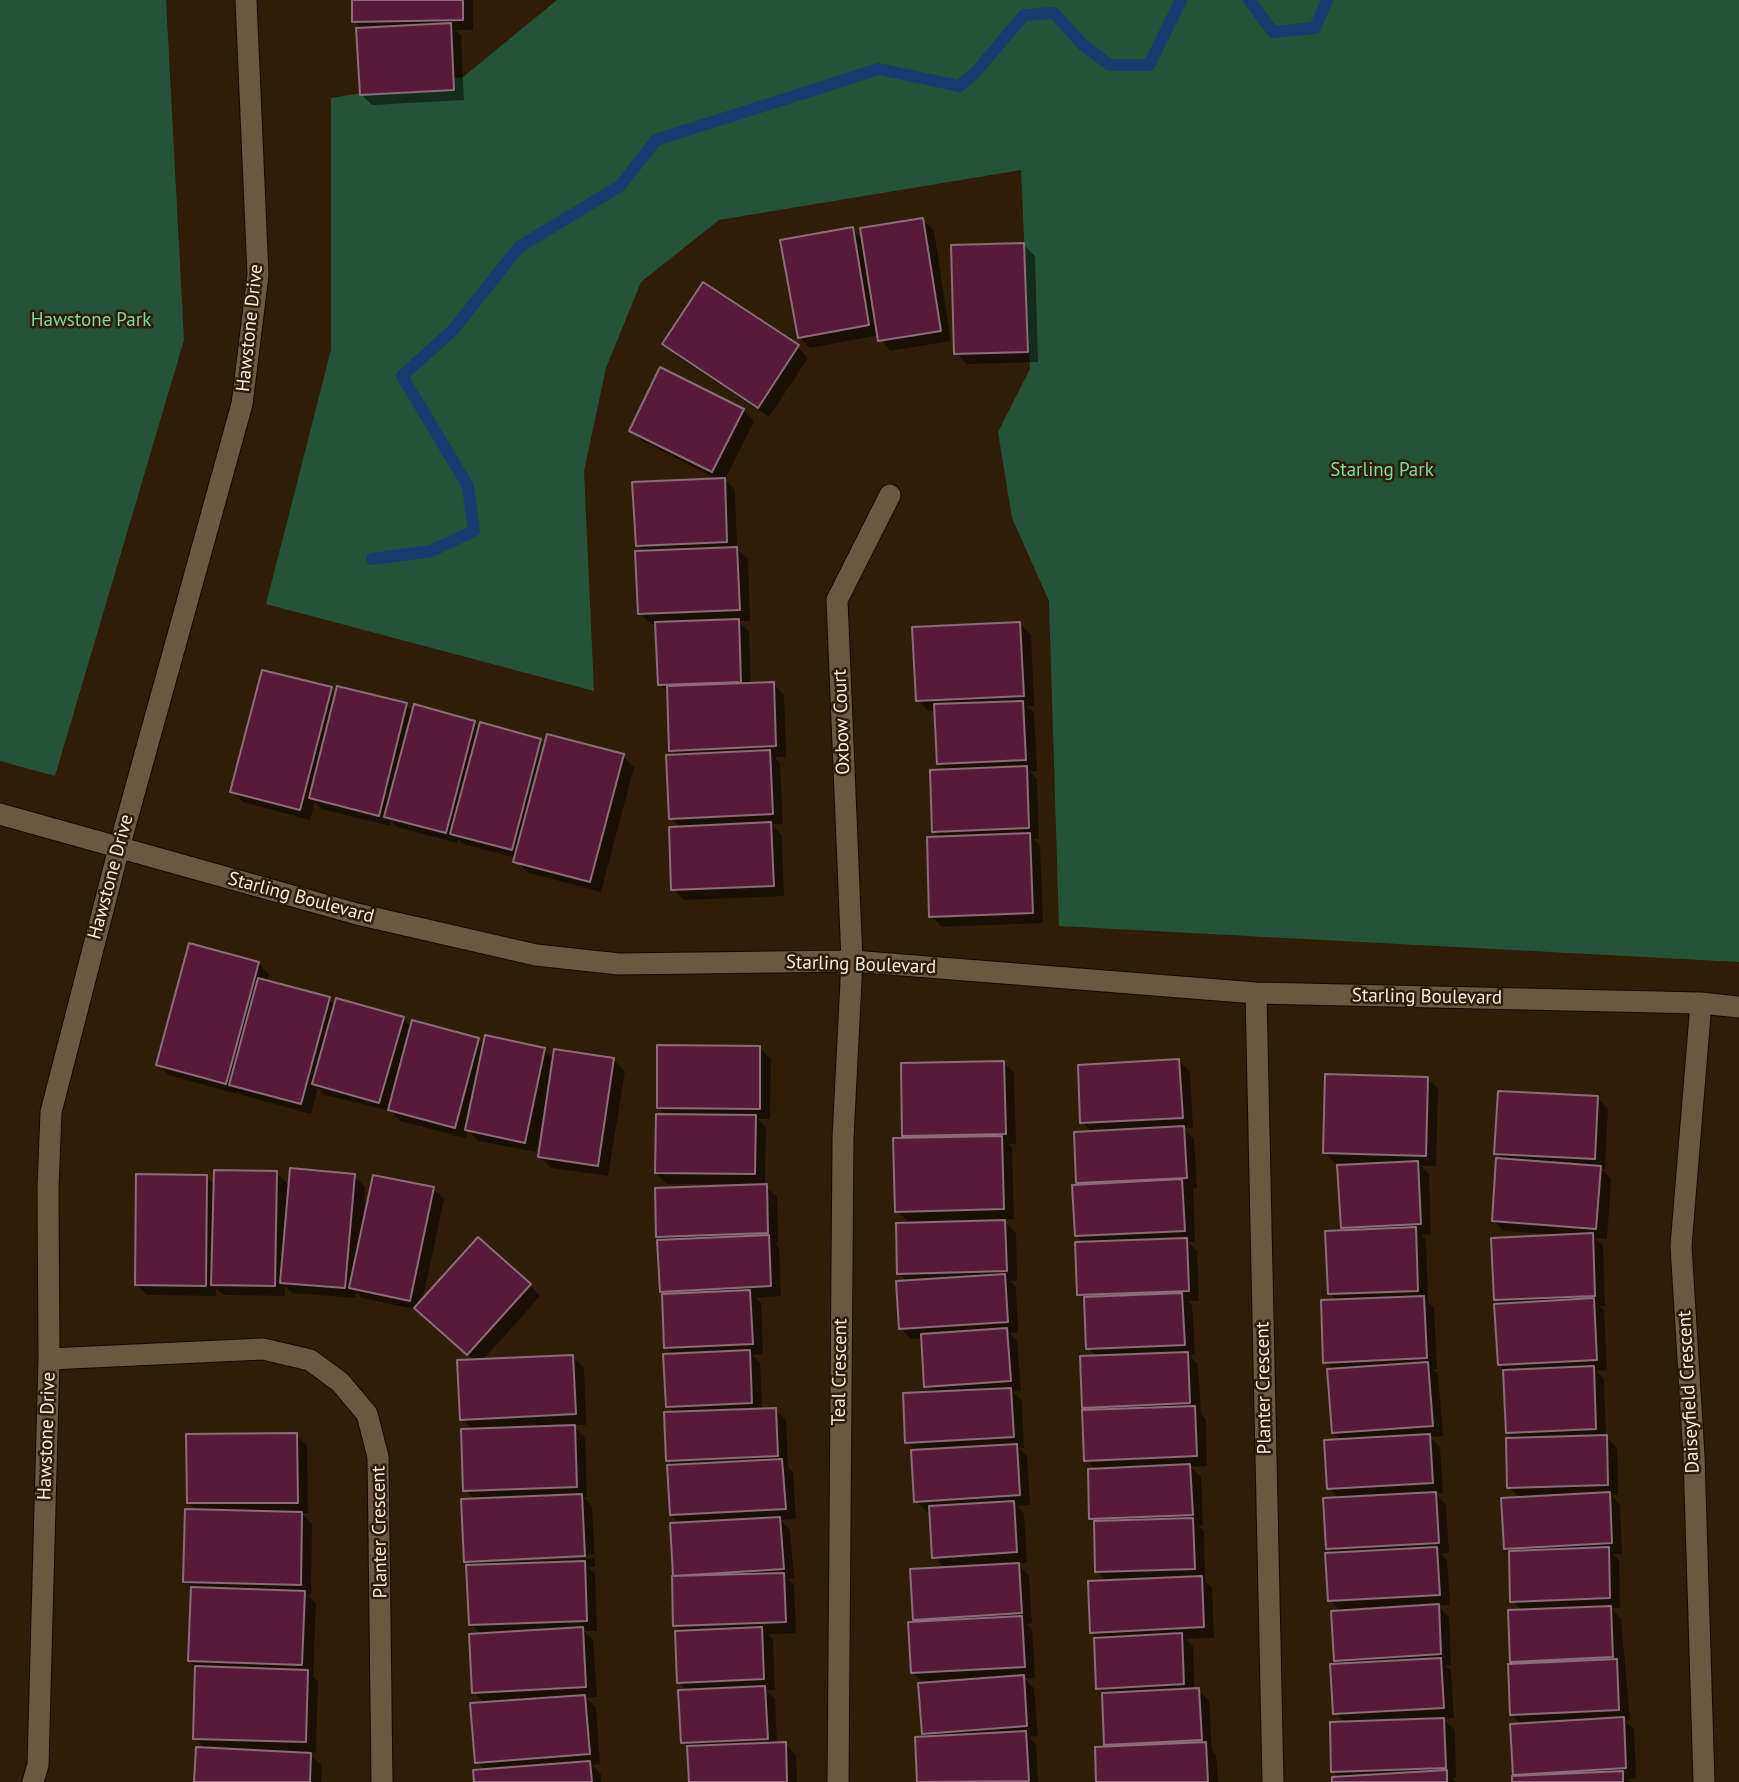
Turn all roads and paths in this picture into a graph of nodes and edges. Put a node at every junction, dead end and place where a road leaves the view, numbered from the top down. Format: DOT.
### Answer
graph roads {
  1 [pos="246,0"];
  2 [pos="890,495"];
  3 [pos="0,814"];
  4 [pos="119,848"];
  5 [pos="852,961"];
  6 [pos="1256,993"];
  7 [pos="1701,1003"];
  8 [pos="1739,1007"];
  9 [pos="49,1359"];
  10 [pos="39,1776"];
  11 [pos="382,1782"];
  12 [pos="838,1782"];
  13 [pos="1273,1782"];
  14 [pos="1704,1782"];
  1 -- 4 [label="street, Hawstone Drive"];
  2 -- 5 [label="street, Oxbow Court"];
  3 -- 4 [label="street, Starling Boulevard"];
  4 -- 5 [label="street, Starling Boulevard"];
  4 -- 9 [label="street, Hawstone Drive"];
  5 -- 6 [label="street, Starling Boulevard"];
  5 -- 12 [label="street, Teal Crescent"];
  6 -- 7 [label="street, Starling Boulevard"];
  6 -- 13 [label="street, Planter Crescent"];
  7 -- 8 [label="street, Starling Boulevard"];
  7 -- 14 [label="street, Daiseyfield Crescent"];
  9 -- 10 [label="street, Hawstone Drive"];
  9 -- 11 [label="street, Planter Crescent"];
}
